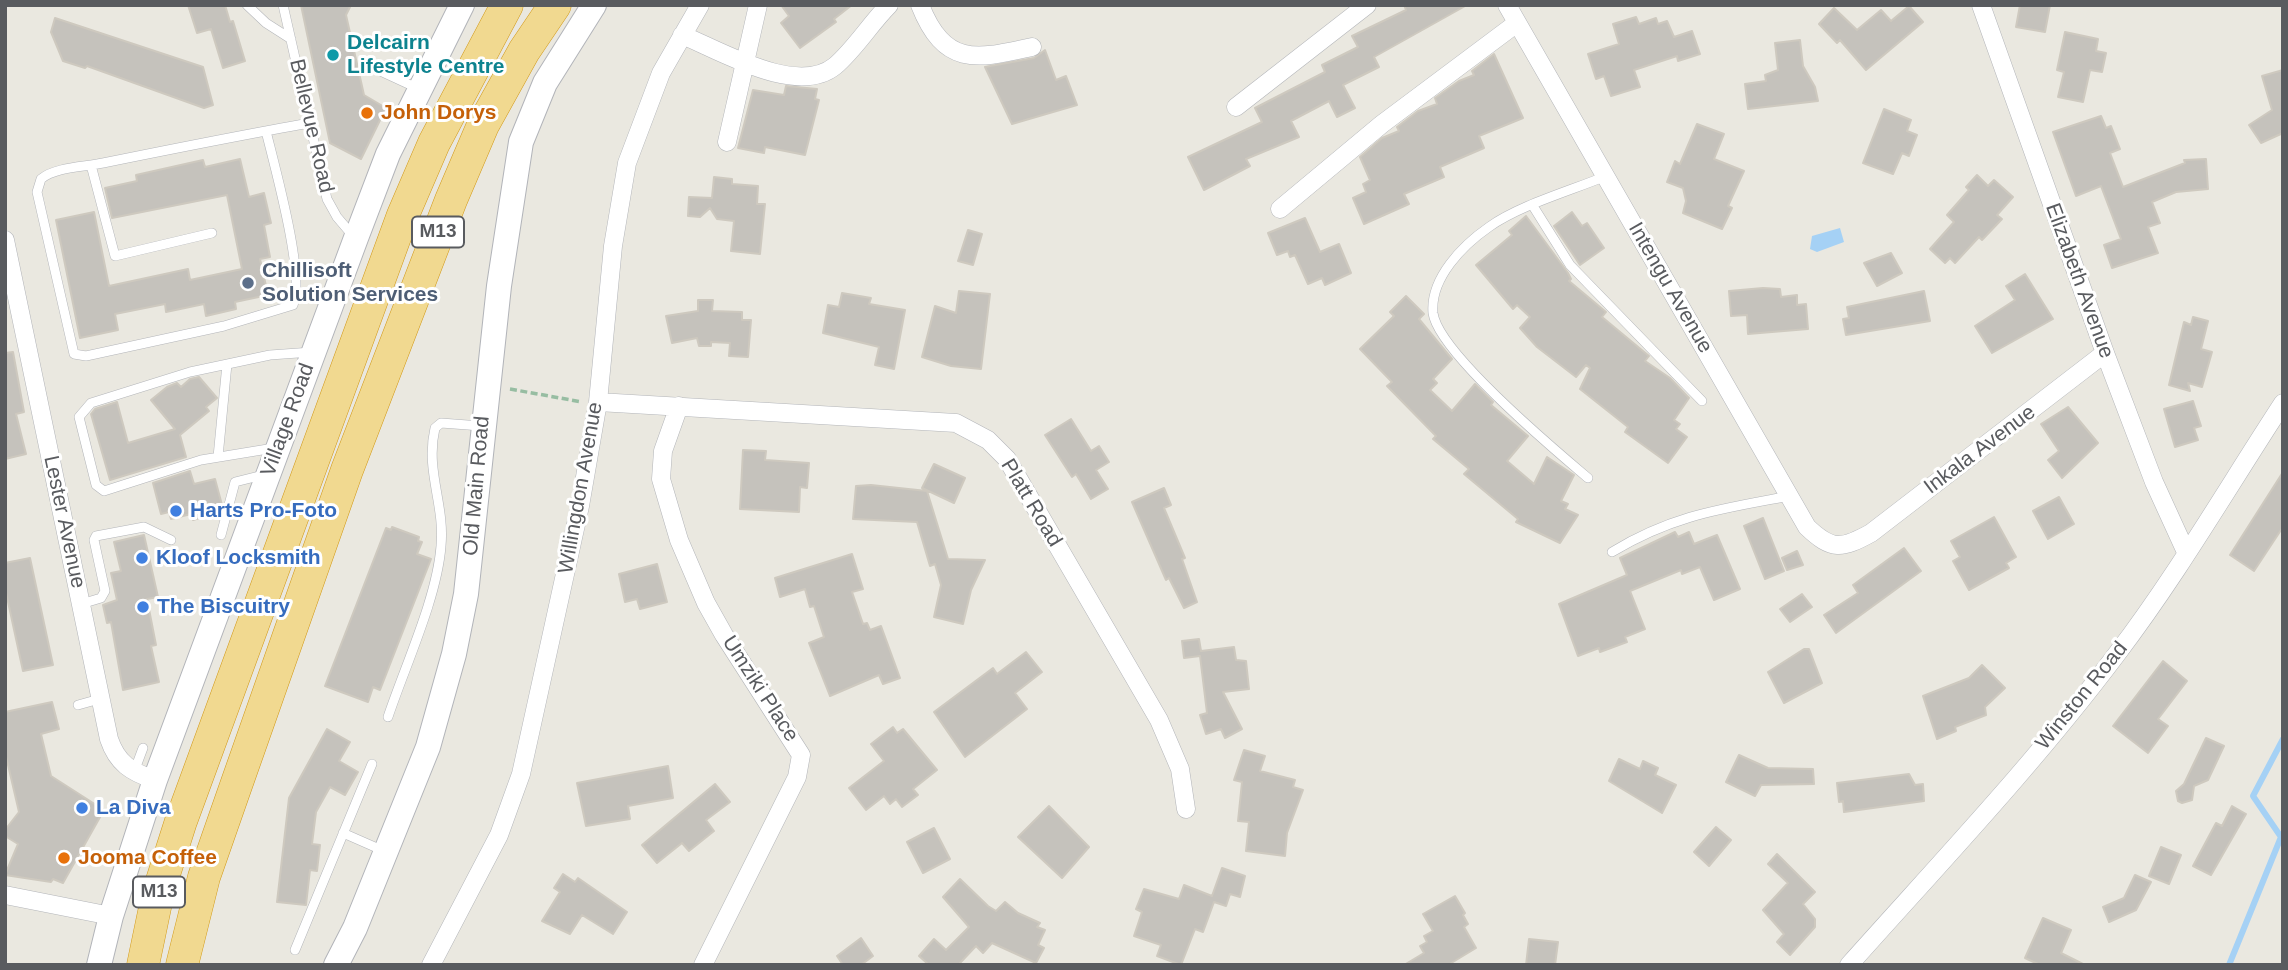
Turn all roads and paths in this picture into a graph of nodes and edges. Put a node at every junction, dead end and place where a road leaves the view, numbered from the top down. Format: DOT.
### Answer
graph roads {
  1 [pos="247,5"];
  2 [pos="283,5"];
  3 [pos="462,5"];
  4 [pos="506,5"];
  5 [pos="555,5"];
  6 [pos="594,5"];
  7 [pos="700,5"];
  8 [pos="758,5"];
  9 [pos="889,5"];
  10 [pos="920,5"];
  11 [pos="1367,5"];
  12 [pos="1507,5"];
  13 [pos="1981,5"];
  14 [pos="1517,23"];
  15 [pos="682,34"];
  16 [pos="291,39"];
  17 [pos="1032,47"];
  18 [pos="744,60"];
  19 [pos="378,70"];
  20 [pos="419,89"];
  21 [pos="1236,107"];
  22 [pos="310,123"];
  23 [pos="266,131"];
  24 [pos="727,142"];
  25 [pos="91,165"];
  26 [pos="1606,176"];
  27 [pos="1533,206"];
  28 [pos="1280,209"];
  29 [pos="212,233"];
  30 [pos="356,238"];
  31 [pos="5,240"];
  32 [pos="314,352"];
  33 [pos="2105,353"];
  34 [pos="227,364"];
  35 [pos="487,387"];
  36 [pos="1702,401"];
  37 [pos="598,402"];
  38 [pos="2283,402"];
  39 [pos="679,406"];
  40 [pos="482,426"];
  41 [pos="279,447"];
  42 [pos="218,457"];
  43 [pos="1588,478"];
  44 [pos="1790,496"];
  45 [pos="171,540"];
  46 [pos="1852,544"];
  47 [pos="1612,552"];
  48 [pos="2186,552"];
  49 [pos="81,604"];
  50 [pos="103,698"];
  51 [pos="78,705"];
  52 [pos="387,717"];
  53 [pos="143,748"];
  54 [pos="372,764"];
  55 [pos="144,776"];
  56 [pos="1186,809"];
  57 [pos="343,833"];
  58 [pos="386,852"];
  59 [pos="5,895"];
  60 [pos="111,916"];
  61 [pos="295,950"];
  62 [pos="198,962"];
  63 [pos="99,965"];
  64 [pos="143,965"];
  65 [pos="336,965"];
  66 [pos="430,965"];
  67 [pos="703,965"];
  68 [pos="1849,965"];
  1 -- 16 [label="lane"];
  2 -- 16 [label="lane, Bellevue Road"];
  3 -- 20 [label="street, Village Road"];
  4 -- 64 [label="highway, M13"];
  5 -- 62 [label="highway, M13"];
  6 -- 35 [label="street, Old Main Road"];
  7 -- 15 [label="street, Willingdon Avenue"];
  8 -- 18 [label="street"];
  9 -- 18 [label="street"];
  10 -- 17 [label="street"];
  11 -- 21 [label="street"];
  12 -- 14 [label="street, Intengu Avenue"];
  13 -- 33 [label="street, Elizabeth Avenue"];
  14 -- 26 [label="street, Intengu Avenue"];
  14 -- 28 [label="street"];
  15 -- 18 [label="street"];
  15 -- 37 [label="street, Willingdon Avenue"];
  16 -- 22 [label="lane, Bellevue Road"];
  18 -- 24 [label="street"];
  19 -- 20 [label="lane"];
  20 -- 30 [label="street, Village Road"];
  22 -- 23 [label="lane"];
  22 -- 30 [label="lane, Bellevue Road"];
  23 -- 25 [label="lane"];
  23 -- 25 [label="lane"];
  25 -- 29 [label="lane"];
  26 -- 27 [label="lane"];
  26 -- 44 [label="street, Intengu Avenue"];
  27 -- 36 [label="lane"];
  27 -- 43 [label="lane"];
  30 -- 32 [label="street, Village Road"];
  31 -- 49 [label="street, Lester Avenue"];
  32 -- 34 [label="lane"];
  32 -- 41 [label="street, Village Road"];
  33 -- 46 [label="street, Inkala Avenue"];
  33 -- 48 [label="street, Elizabeth Avenue"];
  34 -- 42 [label="lane"];
  34 -- 42 [label="lane"];
  35 -- 37 [label="path"];
  35 -- 40 [label="street, Old Main Road"];
  37 -- 39 [label="street, Platt Road"];
  37 -- 66 [label="street, Willingdon Avenue"];
  38 -- 48 [label="street, Winston Road"];
  39 -- 56 [label="street, Platt Road"];
  39 -- 67 [label="street, Umziki Place"];
  40 -- 52 [label="lane"];
  40 -- 58 [label="street, Old Main Road"];
  41 -- 42 [label="lane"];
  41 -- 55 [label="street, Village Road"];
  44 -- 46 [label="street, Intengu Avenue"];
  44 -- 47 [label="lane"];
  45 -- 49 [label="lane"];
  48 -- 68 [label="street, Winston Road"];
  49 -- 50 [label="street, Lester Avenue"];
  50 -- 51 [label="lane"];
  50 -- 55 [label="street, Lester Avenue"];
  53 -- 55 [label="lane"];
  54 -- 57 [label="lane"];
  55 -- 60 [label="street, Village Road"];
  57 -- 58 [label="lane"];
  57 -- 61 [label="lane"];
  58 -- 65 [label="street, Old Main Road"];
  59 -- 60 [label="street"];
  60 -- 63 [label="street, Village Road"];
}
